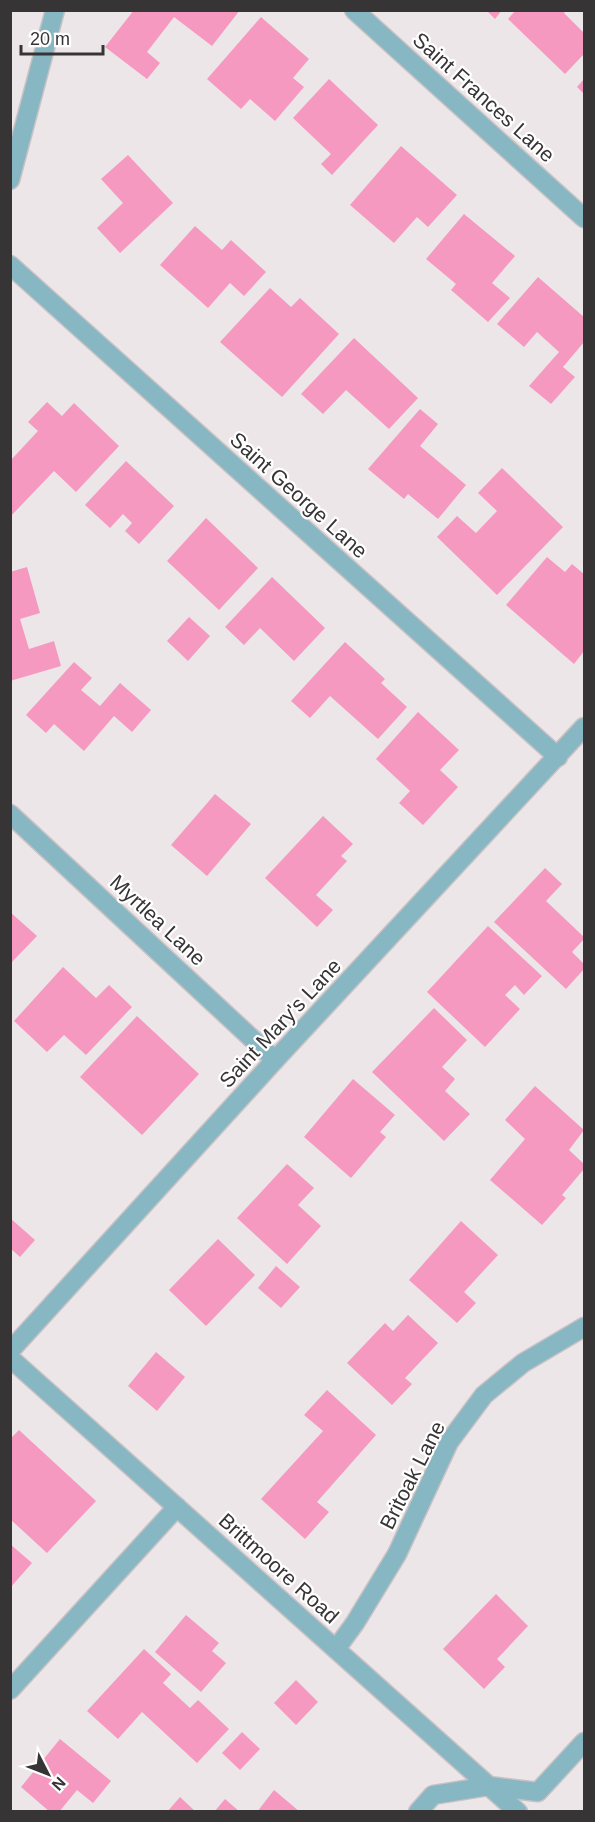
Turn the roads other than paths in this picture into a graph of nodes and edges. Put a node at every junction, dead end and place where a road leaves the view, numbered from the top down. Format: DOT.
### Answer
graph roads {
  1 [pos="55,10"];
  2 [pos="354,10"];
  3 [pos="10,180"];
  4 [pos="585,218"];
  5 [pos="10,266"];
  6 [pos="585,727"];
  7 [pos="558,757"];
  8 [pos="10,814"];
  9 [pos="275,1060"];
  10 [pos="585,1327"];
  11 [pos="10,1351"];
  12 [pos="10,1358"];
  13 [pos="177,1506"];
  14 [pos="336,1649"];
  15 [pos="10,1690"];
  16 [pos="585,1742"];
  17 [pos="489,1785"];
  18 [pos="418,1812"];
  19 [pos="518,1812"];
  1 -- 3 [label="street"];
  2 -- 4 [label="street, Saint Frances Lane"];
  5 -- 7 [label="street, Saint George Lane"];
  6 -- 7 [label="street, Saint Mary's Lane"];
  7 -- 9 [label="street, Saint Mary's Lane"];
  8 -- 9 [label="street, Myrtlea Lane"];
  9 -- 11 [label="street, Saint Mary's Lane"];
  10 -- 14 [label="street, Britoak Lane"];
  12 -- 13 [label="street, Brittmoore Road"];
  13 -- 14 [label="street, Brittmoore Road"];
  13 -- 15 [label="street"];
  14 -- 17 [label="street, Brittmoore Road"];
  16 -- 17 [label="street"];
  17 -- 18 [label="street"];
  17 -- 19 [label="street, Brittmoore Road"];
}
